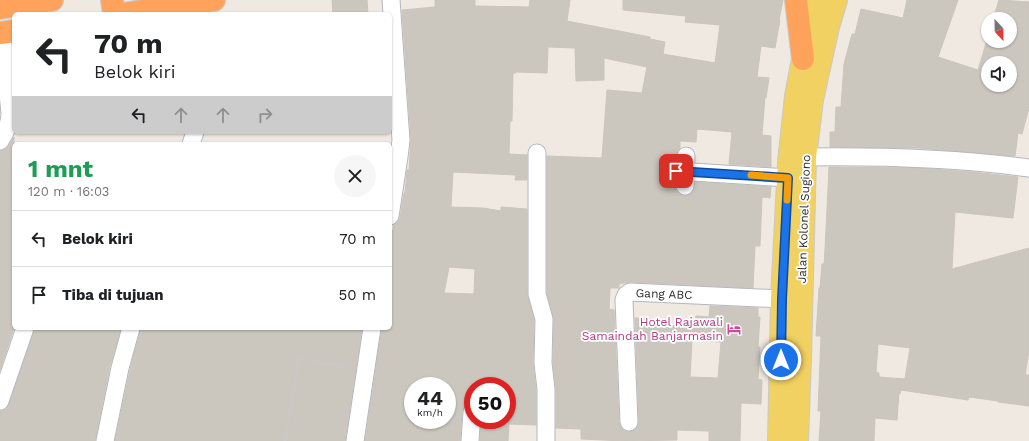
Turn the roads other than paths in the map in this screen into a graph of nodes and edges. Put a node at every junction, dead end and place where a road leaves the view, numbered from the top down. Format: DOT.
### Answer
graph roads {
  1 [pos="52,0"];
  2 [pos="112,0"];
  3 [pos="391,0"];
  4 [pos="796,0"];
  5 [pos="818,0"];
  6 [pos="836,0"];
  7 [pos="207,5"];
  8 [pos="0,8"];
  9 [pos="114,12"];
  10 [pos="142,12"];
  11 [pos="392,12"];
  12 [pos="392,16"];
  13 [pos="5,32"];
  14 [pos="803,59"];
  15 [pos="0,141"];
  16 [pos="537,153"];
  17 [pos="805,158"];
  18 [pos="1029,168"];
  19 [pos="683,171"];
  20 [pos="788,178"];
  21 [pos="392,203"];
  22 [pos="782,299"];
  23 [pos="24,330"];
  24 [pos="130,330"];
  25 [pos="372,330"];
  26 [pos="791,360"];
  27 [pos="0,401"];
  28 [pos="629,422"];
  29 [pos="471,429"];
  30 [pos="105,441"];
  31 [pos="355,441"];
  32 [pos="470,441"];
  33 [pos="546,441"];
  34 [pos="780,441"];
  35 [pos="797,441"];
  1 -- 8 [label="highway"];
  2 -- 9 [label="highway"];
  3 -- 11 [label="street"];
  4 -- 14 [label="highway"];
  5 -- 14 [label="main road, Jalan Kolonel Sugiono"];
  6 -- 17 [label="main road, Jalan Kolonel Sugiono"];
  7 -- 10 [label="highway"];
  12 -- 21 [label="street"];
  13 -- 15 [label="street"];
  14 -- 20 [label="main road, Jalan Kolonel Sugiono"];
  16 -- 33 [label="street"];
  17 -- 18 [label="street"];
  17 -- 26 [label="main road, Jalan Kolonel Sugiono"];
  19 -- 20 [label="street"];
  20 -- 22 [label="main road, Jalan Kolonel Sugiono"];
  22 -- 26 [label="main road, Jalan Kolonel Sugiono"];
  22 -- 28 [label="street, Gang ABC"];
  23 -- 27 [label="street"];
  24 -- 30 [label="street"];
  25 -- 31 [label="street"];
  26 -- 34 [label="main road, Jalan Kolonel Sugiono"];
  26 -- 35 [label="main road, Jalan Kolonel Sugiono"];
  29 -- 32 [label="street"];
}
